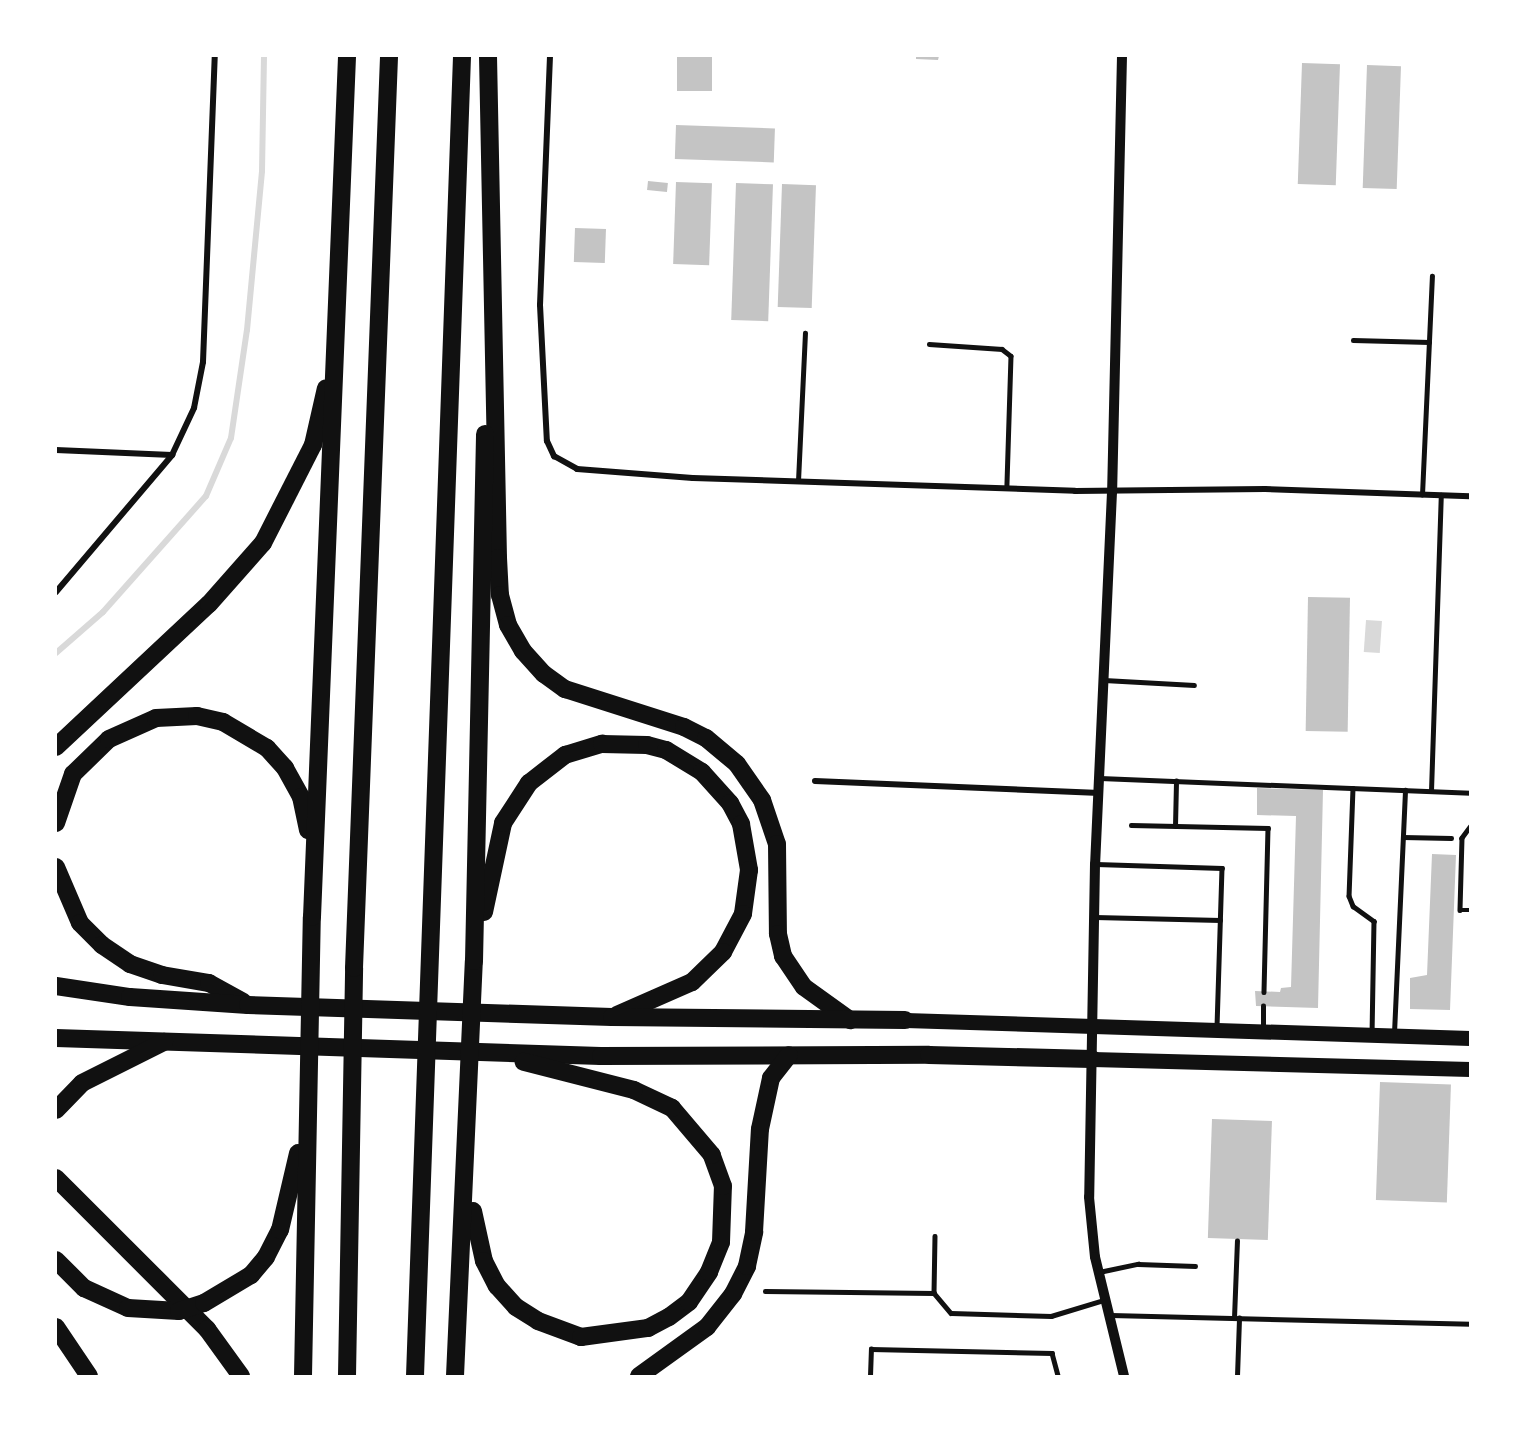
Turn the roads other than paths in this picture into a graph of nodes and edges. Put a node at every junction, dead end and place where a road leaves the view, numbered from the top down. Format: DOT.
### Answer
graph roads {
  1 [pos="215,56"];
  2 [pos="347,56"];
  3 [pos="389,56"];
  4 [pos="462,56"];
  5 [pos="488,56"];
  6 [pos="550,56"];
  7 [pos="1122,56"];
  8 [pos="1432,276"];
  9 [pos="340,291"];
  10 [pos="491,291"];
  11 [pos="806,333"];
  12 [pos="1353,340"];
  13 [pos="1429,342"];
  14 [pos="929,344"];
  15 [pos="56,450"];
  16 [pos="172,455"];
  17 [pos="798,481"];
  18 [pos="1007,486"];
  19 [pos="1112,492"];
  20 [pos="1422,495"];
  21 [pos="1442,495"];
  22 [pos="1470,496"];
  23 [pos="56,592"];
  24 [pos="1104,680"];
  25 [pos="1194,685"];
  26 [pos="56,747"];
  27 [pos="1100,778"];
  28 [pos="816,781"];
  29 [pos="1176,782"];
  30 [pos="1353,788"];
  31 [pos="1405,790"];
  32 [pos="1431,791"];
  33 [pos="1101,792"];
  34 [pos="1470,793"];
  35 [pos="56,823"];
  36 [pos="1131,825"];
  37 [pos="1175,826"];
  38 [pos="1470,827"];
  39 [pos="1403,837"];
  40 [pos="1462,837"];
  41 [pos="1451,838"];
  42 [pos="1470,838"];
  43 [pos="1095,864"];
  44 [pos="56,867"];
  45 [pos="1470,910"];
  46 [pos="312,917"];
  47 [pos="1095,917"];
  48 [pos="1220,920"];
  49 [pos="474,969"];
  50 [pos="56,986"];
  51 [pos="1264,992"];
  52 [pos="248,1005"];
  53 [pos="1263,1006"];
  54 [pos="612,1017"];
  55 [pos="850,1020"];
  56 [pos="904,1020"];
  57 [pos="1092,1027"];
  58 [pos="1217,1030"];
  59 [pos="1263,1032"];
  60 [pos="1372,1035"];
  61 [pos="1394,1036"];
  62 [pos="56,1038"];
  63 [pos="1470,1038"];
  64 [pos="164,1042"];
  65 [pos="491,1054"];
  66 [pos="789,1054"];
  67 [pos="1092,1059"];
  68 [pos="1470,1069"];
  69 [pos="56,1110"];
  70 [pos="305,1116"];
  71 [pos="467,1152"];
  72 [pos="56,1178"];
  73 [pos="935,1236"];
  74 [pos="1237,1241"];
  75 [pos="56,1260"];
  76 [pos="1195,1266"];
  77 [pos="1099,1272"];
  78 [pos="765,1291"];
  79 [pos="934,1293"];
  80 [pos="1107,1299"];
  81 [pos="1111,1315"];
  82 [pos="1236,1318"];
  83 [pos="1470,1324"];
  84 [pos="56,1327"];
  85 [pos="62,1339"];
  86 [pos="89,1377"];
  87 [pos="240,1377"];
  88 [pos="303,1377"];
  89 [pos="347,1377"];
  90 [pos="415,1377"];
  91 [pos="455,1377"];
  92 [pos="639,1377"];
  93 [pos="870,1377"];
  94 [pos="1058,1377"];
  95 [pos="1124,1377"];
  96 [pos="1237,1377"];
  1 -- 16 [label="street"];
  2 -- 9 [label="highway"];
  3 -- 89 [label="highway"];
  4 -- 90 [label="highway"];
  5 -- 10 [label="highway"];
  6 -- 17 [label="street"];
  7 -- 19 [label="street"];
  8 -- 13 [label="lane"];
  9 -- 26 [label="highway"];
  9 -- 46 [label="highway"];
  10 -- 49 [label="highway"];
  10 -- 55 [label="highway"];
  11 -- 17 [label="lane"];
  12 -- 13 [label="lane"];
  13 -- 20 [label="lane"];
  14 -- 18 [label="lane"];
  15 -- 16 [label="street"];
  16 -- 23 [label="street"];
  17 -- 18 [label="street"];
  18 -- 19 [label="street"];
  19 -- 20 [label="street"];
  19 -- 24 [label="street"];
  20 -- 21 [label="street"];
  21 -- 22 [label="street"];
  21 -- 32 [label="lane"];
  24 -- 25 [label="lane"];
  24 -- 27 [label="street"];
  27 -- 29 [label="lane"];
  27 -- 33 [label="street"];
  28 -- 33 [label="street"];
  29 -- 30 [label="lane"];
  29 -- 37 [label="lane"];
  30 -- 31 [label="lane"];
  30 -- 60 [label="lane"];
  31 -- 32 [label="lane"];
  31 -- 39 [label="lane"];
  32 -- 34 [label="lane"];
  33 -- 43 [label="street"];
  35 -- 46 [label="highway"];
  36 -- 37 [label="lane"];
  37 -- 51 [label="lane"];
  38 -- 40 [label="lane"];
  39 -- 41 [label="lane"];
  39 -- 61 [label="lane"];
  40 -- 42 [label="lane"];
  40 -- 45 [label="lane"];
  43 -- 47 [label="street"];
  43 -- 48 [label="lane"];
  44 -- 52 [label="highway"];
  46 -- 70 [label="highway"];
  47 -- 48 [label="lane"];
  47 -- 57 [label="street"];
  48 -- 58 [label="lane"];
  49 -- 54 [label="highway"];
  49 -- 71 [label="highway"];
  50 -- 52 [label="highway"];
  52 -- 54 [label="highway"];
  53 -- 59 [label="lane"];
  54 -- 55 [label="highway"];
  55 -- 56 [label="highway"];
  56 -- 57 [label="main road"];
  57 -- 58 [label="main road"];
  57 -- 67 [label="street"];
  58 -- 59 [label="main road"];
  59 -- 60 [label="main road"];
  60 -- 61 [label="main road"];
  61 -- 63 [label="main road"];
  62 -- 64 [label="highway"];
  64 -- 65 [label="highway"];
  64 -- 69 [label="highway"];
  65 -- 66 [label="highway"];
  65 -- 71 [label="highway"];
  66 -- 67 [label="highway"];
  66 -- 92 [label="highway"];
  67 -- 68 [label="main road"];
  67 -- 77 [label="street"];
  70 -- 75 [label="highway"];
  70 -- 88 [label="highway"];
  71 -- 91 [label="highway"];
  72 -- 87 [label="highway"];
  73 -- 79 [label="lane"];
  74 -- 82 [label="lane"];
  76 -- 77 [label="lane"];
  77 -- 80 [label="street"];
  78 -- 79 [label="lane"];
  79 -- 80 [label="lane"];
  80 -- 81 [label="street"];
  81 -- 82 [label="lane"];
  81 -- 95 [label="street"];
  82 -- 83 [label="lane"];
  82 -- 96 [label="lane"];
  84 -- 85 [label="highway"];
  85 -- 86 [label="highway"];
  93 -- 94 [label="lane"];
}
